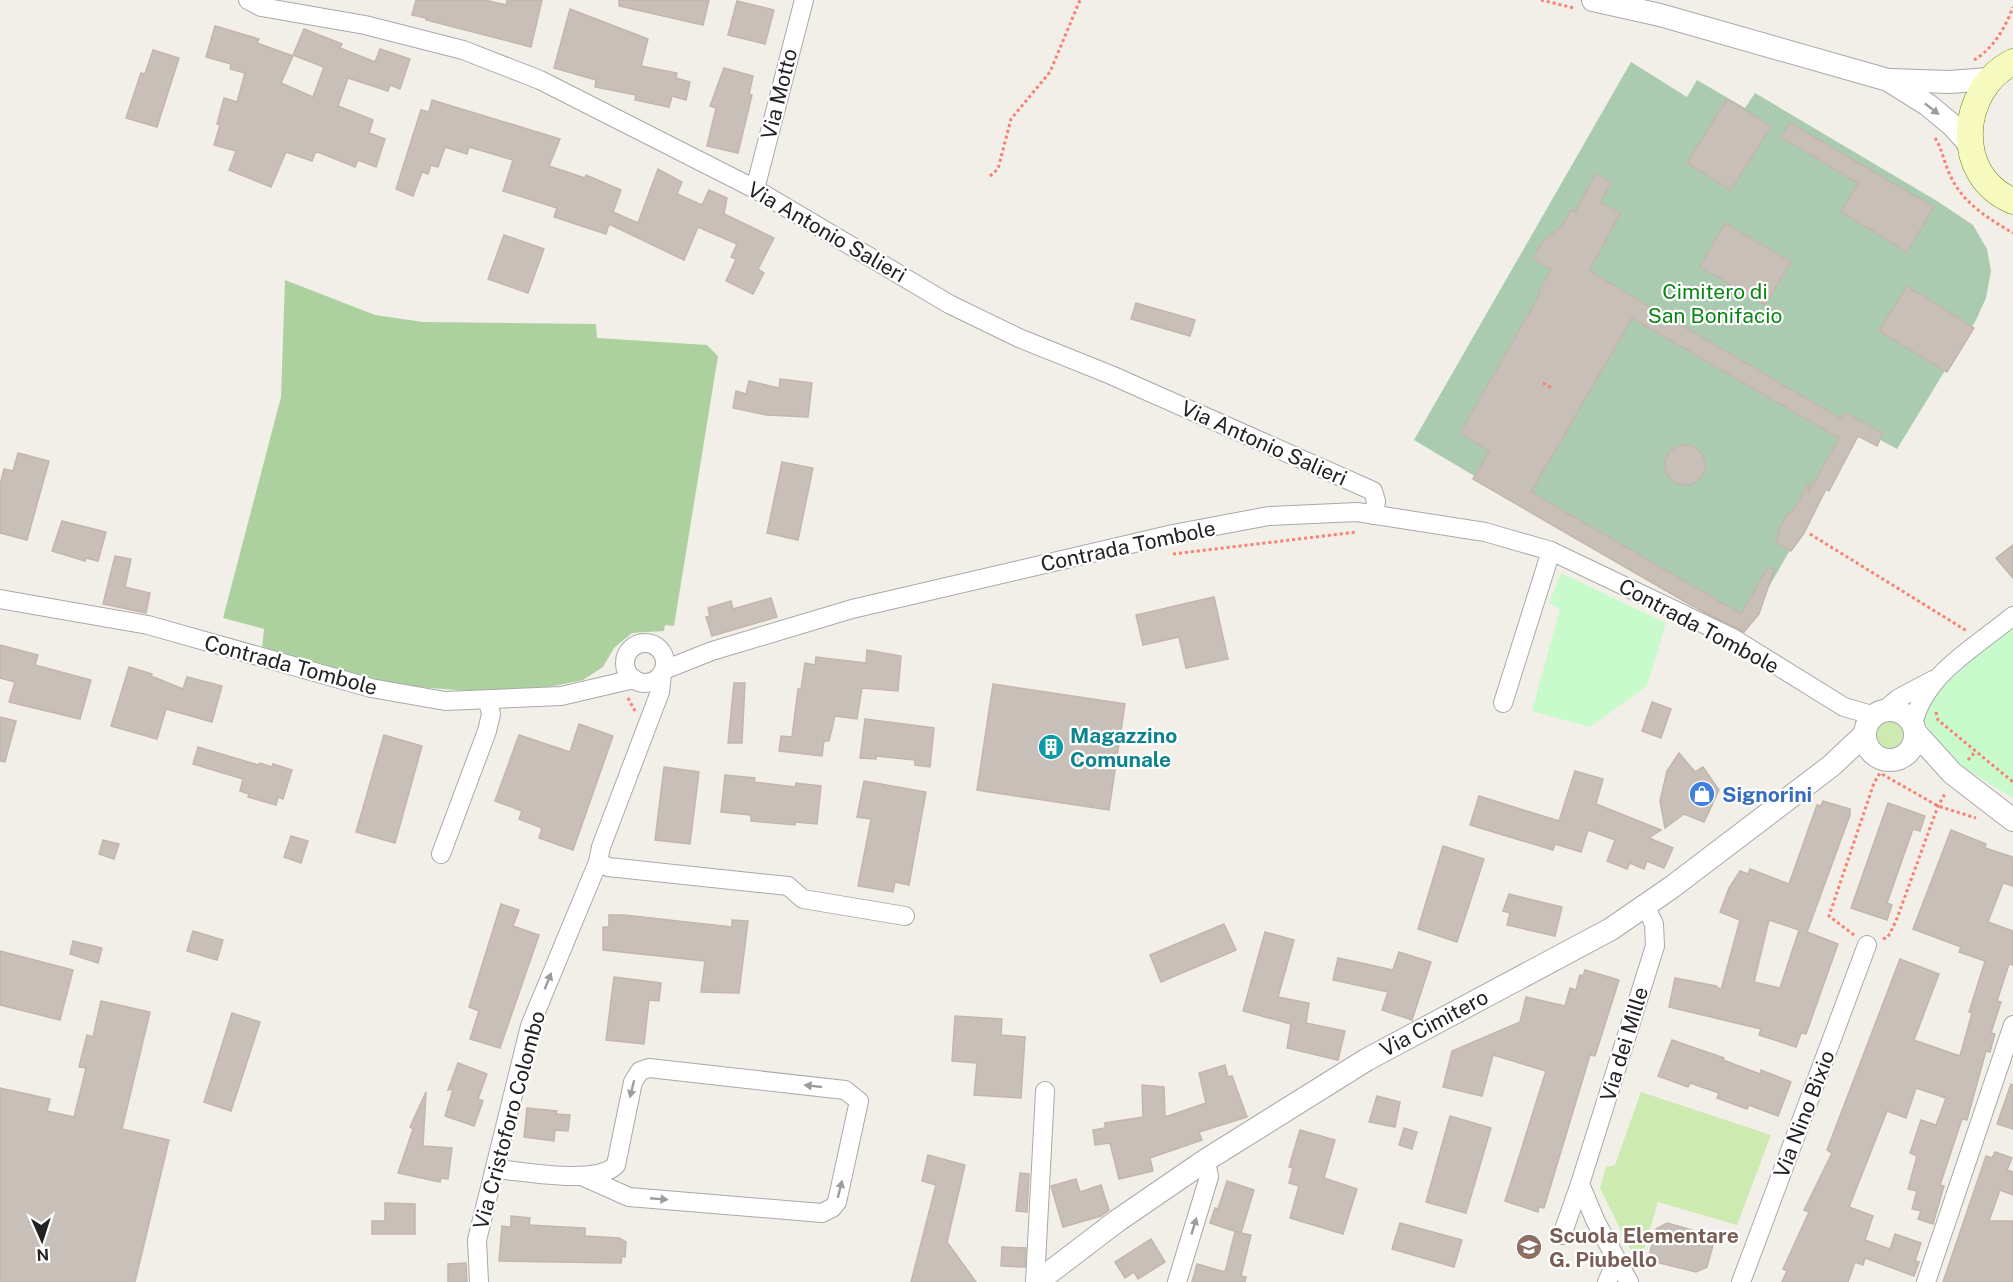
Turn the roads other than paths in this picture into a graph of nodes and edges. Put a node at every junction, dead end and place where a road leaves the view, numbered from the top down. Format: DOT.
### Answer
graph roads {
  1 [pos="248,0"];
  2 [pos="804,0"];
  3 [pos="1593,0"];
  4 [pos="2013,44"];
  5 [pos="2001,69"];
  6 [pos="1888,80"];
  7 [pos="1970,145"];
  8 [pos="755,189"];
  9 [pos="2010,201"];
  10 [pos="1374,515"];
  11 [pos="1551,551"];
  12 [pos="0,599"];
  13 [pos="2013,616"];
  14 [pos="655,646"];
  15 [pos="712,651"];
  16 [pos="629,652"];
  17 [pos="663,672"];
  18 [pos="1934,679"];
  19 [pos="636,680"];
  20 [pos="584,690"];
  21 [pos="488,701"];
  22 [pos="1503,703"];
  23 [pos="653,710"];
  24 [pos="1872,723"];
  25 [pos="1914,728"];
  26 [pos="1875,754"];
  27 [pos="1899,759"];
  28 [pos="1831,766"];
  29 [pos="1952,773"];
  30 [pos="2013,820"];
  31 [pos="441,854"];
  32 [pos="598,862"];
  33 [pos="1645,905"];
  34 [pos="904,916"];
  35 [pos="1867,945"];
  36 [pos="2013,1025"];
  37 [pos="1046,1091"];
  38 [pos="1206,1160"];
  39 [pos="616,1165"];
  40 [pos="495,1169"];
  41 [pos="584,1177"];
  42 [pos="1580,1184"];
  43 [pos="618,1194"];
  44 [pos="1562,1235"];
  45 [pos="1616,1262"];
  46 [pos="479,1282"];
  47 [pos="1036,1282"];
  48 [pos="1177,1282"];
  49 [pos="1607,1282"];
  50 [pos="1629,1282"];
  51 [pos="1741,1282"];
  52 [pos="1926,1282"];
  1 -- 8 [label="street, Via Antonio Salieri"];
  2 -- 8 [label="street, Via Motto"];
  3 -- 6 [label="street"];
  4 -- 5 [label="main road"];
  5 -- 6 [label="street"];
  5 -- 7 [label="main road"];
  6 -- 7 [label="street, one-way"];
  7 -- 9 [label="main road"];
  8 -- 10 [label="street, Via Antonio Salieri"];
  10 -- 11 [label="street, Contrada Tombole"];
  10 -- 15 [label="street, Contrada Tombole"];
  11 -- 22 [label="street"];
  11 -- 24 [label="street, Contrada Tombole"];
  12 -- 21 [label="street, Contrada Tombole"];
  13 -- 18 [label="street, Via Cimitero"];
  14 -- 15 [label="street, Contrada Tombole"];
  14 -- 16 [label="street"];
  14 -- 17 [label="street"];
  15 -- 17 [label="street, Contrada Tombole"];
  16 -- 19 [label="street"];
  16 -- 20 [label="street, Contrada Tombole"];
  17 -- 19 [label="street"];
  17 -- 23 [label="street, Via Cristoforo Colombo"];
  18 -- 24 [label="street, Via Cimitero"];
  18 -- 25 [label="street, Via Cimitero"];
  19 -- 20 [label="street, Contrada Tombole"];
  19 -- 23 [label="street"];
  20 -- 21 [label="street, Contrada Tombole"];
  21 -- 31 [label="street"];
  23 -- 32 [label="street, Via Cristoforo Colombo"];
  24 -- 25 [label="street"];
  24 -- 26 [label="street"];
  24 -- 28 [label="street, Via Cimitero"];
  25 -- 27 [label="street"];
  25 -- 29 [label="street"];
  26 -- 27 [label="street"];
  26 -- 28 [label="street, Via Cimitero"];
  27 -- 29 [label="street"];
  28 -- 33 [label="street, Via Cimitero"];
  29 -- 30 [label="street"];
  32 -- 34 [label="street"];
  40 -- 32 [label="street, Via Cristoforo Colombo, one-way"];
  33 -- 38 [label="street, Via Cimitero"];
  33 -- 42 [label="street, Via dei Mille"];
  35 -- 51 [label="street, Via Nino Bixio"];
  36 -- 52 [label="street"];
  37 -- 47 [label="street"];
  38 -- 47 [label="street, Via Cimitero"];
  48 -- 38 [label="street, one-way"];
  39 -- 41 [label="street"];
  39 -- 43 [label="street"];
  43 -- 39 [label="street, one-way"];
  40 -- 41 [label="street"];
  40 -- 46 [label="street, Via Cristoforo Colombo"];
  41 -- 43 [label="street"];
  42 -- 44 [label="street, Via dei Mille"];
  42 -- 45 [label="street"];
  45 -- 49 [label="street"];
  45 -- 50 [label="street"];
}
